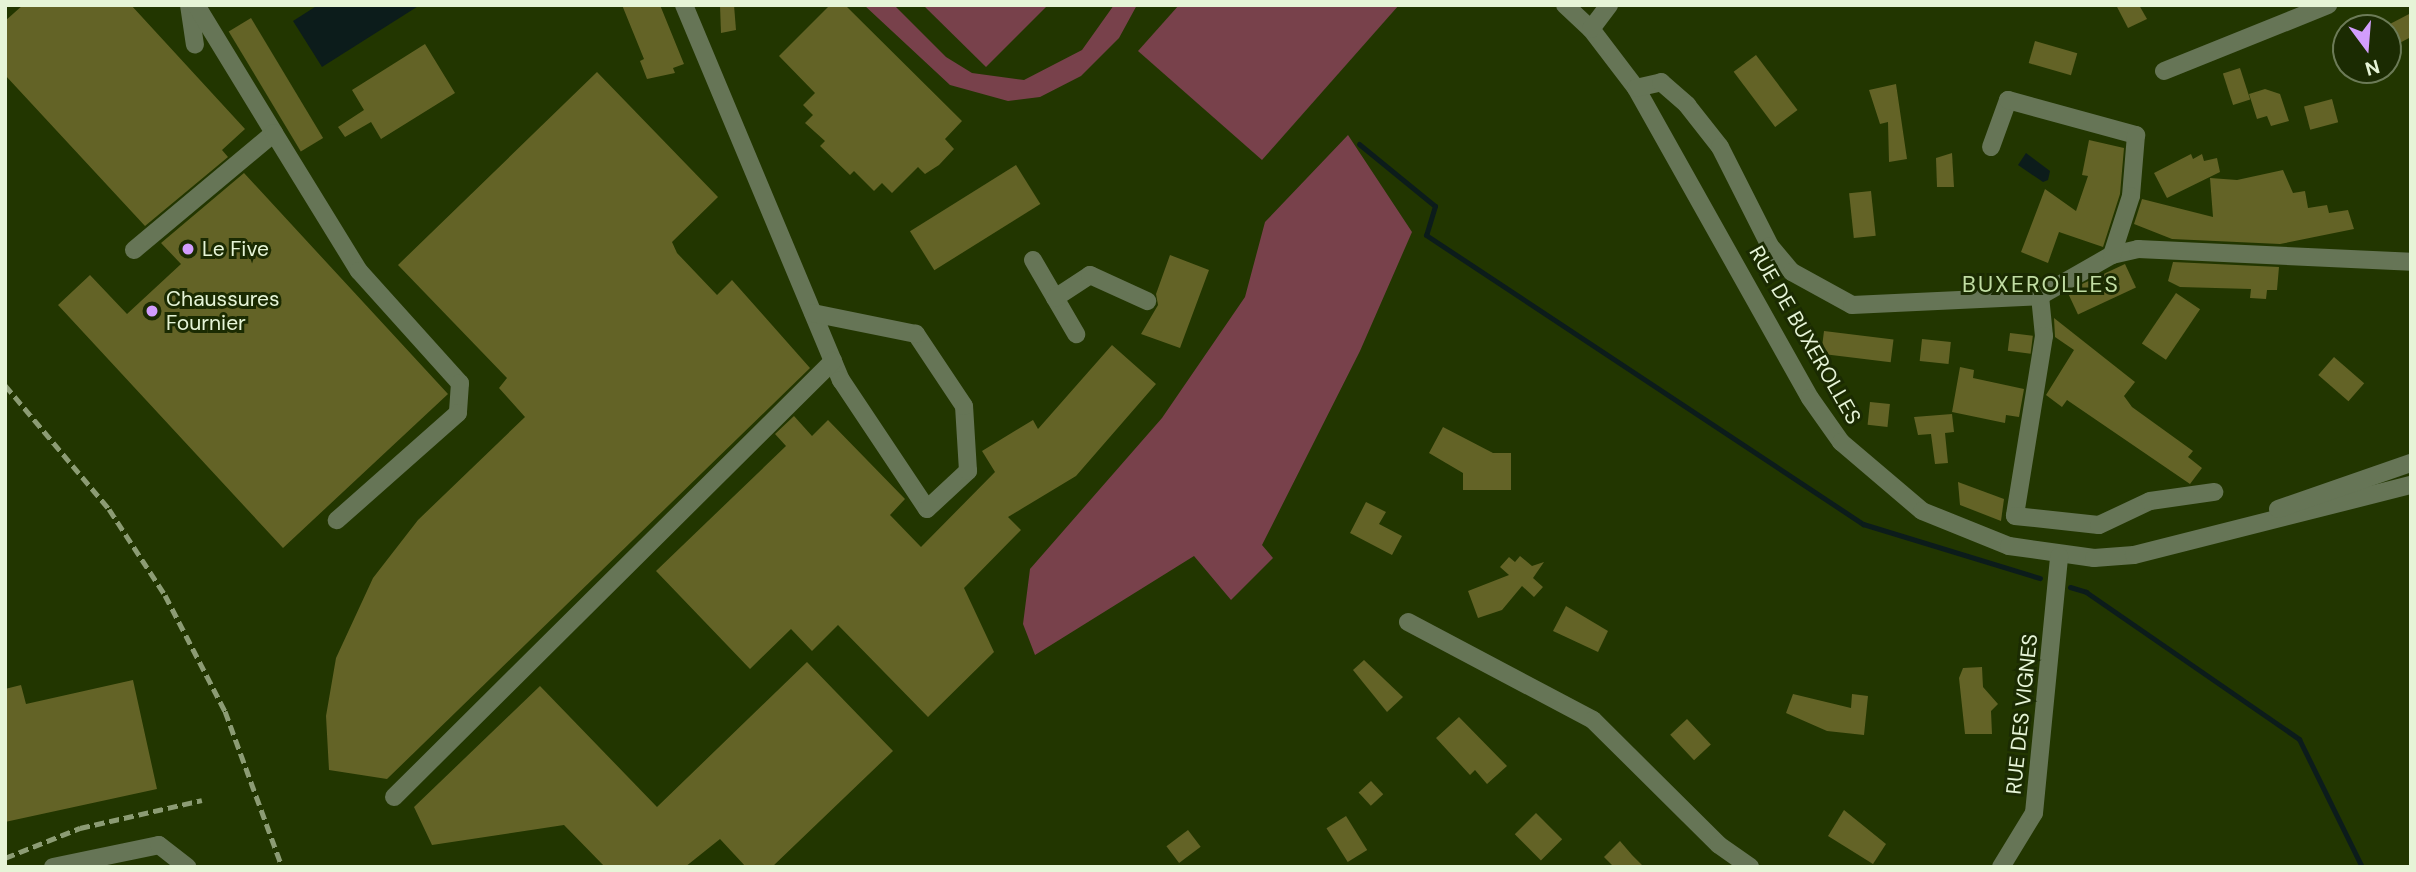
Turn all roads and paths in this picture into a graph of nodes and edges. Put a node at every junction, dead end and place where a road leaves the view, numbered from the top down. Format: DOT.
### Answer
graph roads {
  1 [pos="189,5"];
  2 [pos="196,5"];
  3 [pos="684,5"];
  4 [pos="1565,5"];
  5 [pos="1609,5"];
  6 [pos="2329,5"];
  7 [pos="1591,29"];
  8 [pos="195,45"];
  9 [pos="2164,71"];
  10 [pos="1636,88"];
  11 [pos="274,133"];
  12 [pos="1992,147"];
  13 [pos="134,250"];
  14 [pos="2112,255"];
  15 [pos="1033,260"];
  16 [pos="2411,262"];
  17 [pos="2040,296"];
  18 [pos="1055,298"];
  19 [pos="1147,301"];
  20 [pos="813,313"];
  21 [pos="1076,334"];
  22 [pos="832,361"];
  23 [pos="2411,463"];
  24 [pos="2411,485"];
  25 [pos="2214,492"];
  26 [pos="337,520"];
  27 [pos="2186,543"];
  28 [pos="2059,556"];
  29 [pos="1408,622"];
  30 [pos="394,797"];
  31 [pos="52,867"];
  32 [pos="187,867"];
  33 [pos="1750,867"];
  34 [pos="2001,867"];
  1 -- 8 [label="street"];
  2 -- 11 [label="street"];
  3 -- 20 [label="street"];
  4 -- 7 [label="street, RUE DE BUXEROLLES"];
  5 -- 7 [label="street"];
  6 -- 9 [label="street"];
  7 -- 10 [label="street, RUE DE BUXEROLLES"];
  10 -- 17 [label="street"];
  10 -- 28 [label="street, RUE DE BUXEROLLES"];
  11 -- 13 [label="street"];
  11 -- 26 [label="street"];
  12 -- 14 [label="street"];
  14 -- 16 [label="street"];
  14 -- 17 [label="street"];
  15 -- 18 [label="street"];
  17 -- 25 [label="street"];
  18 -- 19 [label="street"];
  18 -- 21 [label="street"];
  20 -- 22 [label="street"];
  20 -- 22 [label="street"];
  22 -- 30 [label="street"];
  23 -- 27 [label="street, RUE DE BUXEROLLES"];
  24 -- 27 [label="street, RUE DE BUXEROLLES"];
  27 -- 28 [label="street, RUE DE BUXEROLLES"];
  28 -- 34 [label="street, RUE DES VIGNES"];
  29 -- 33 [label="street"];
  31 -- 32 [label="street"];
}
